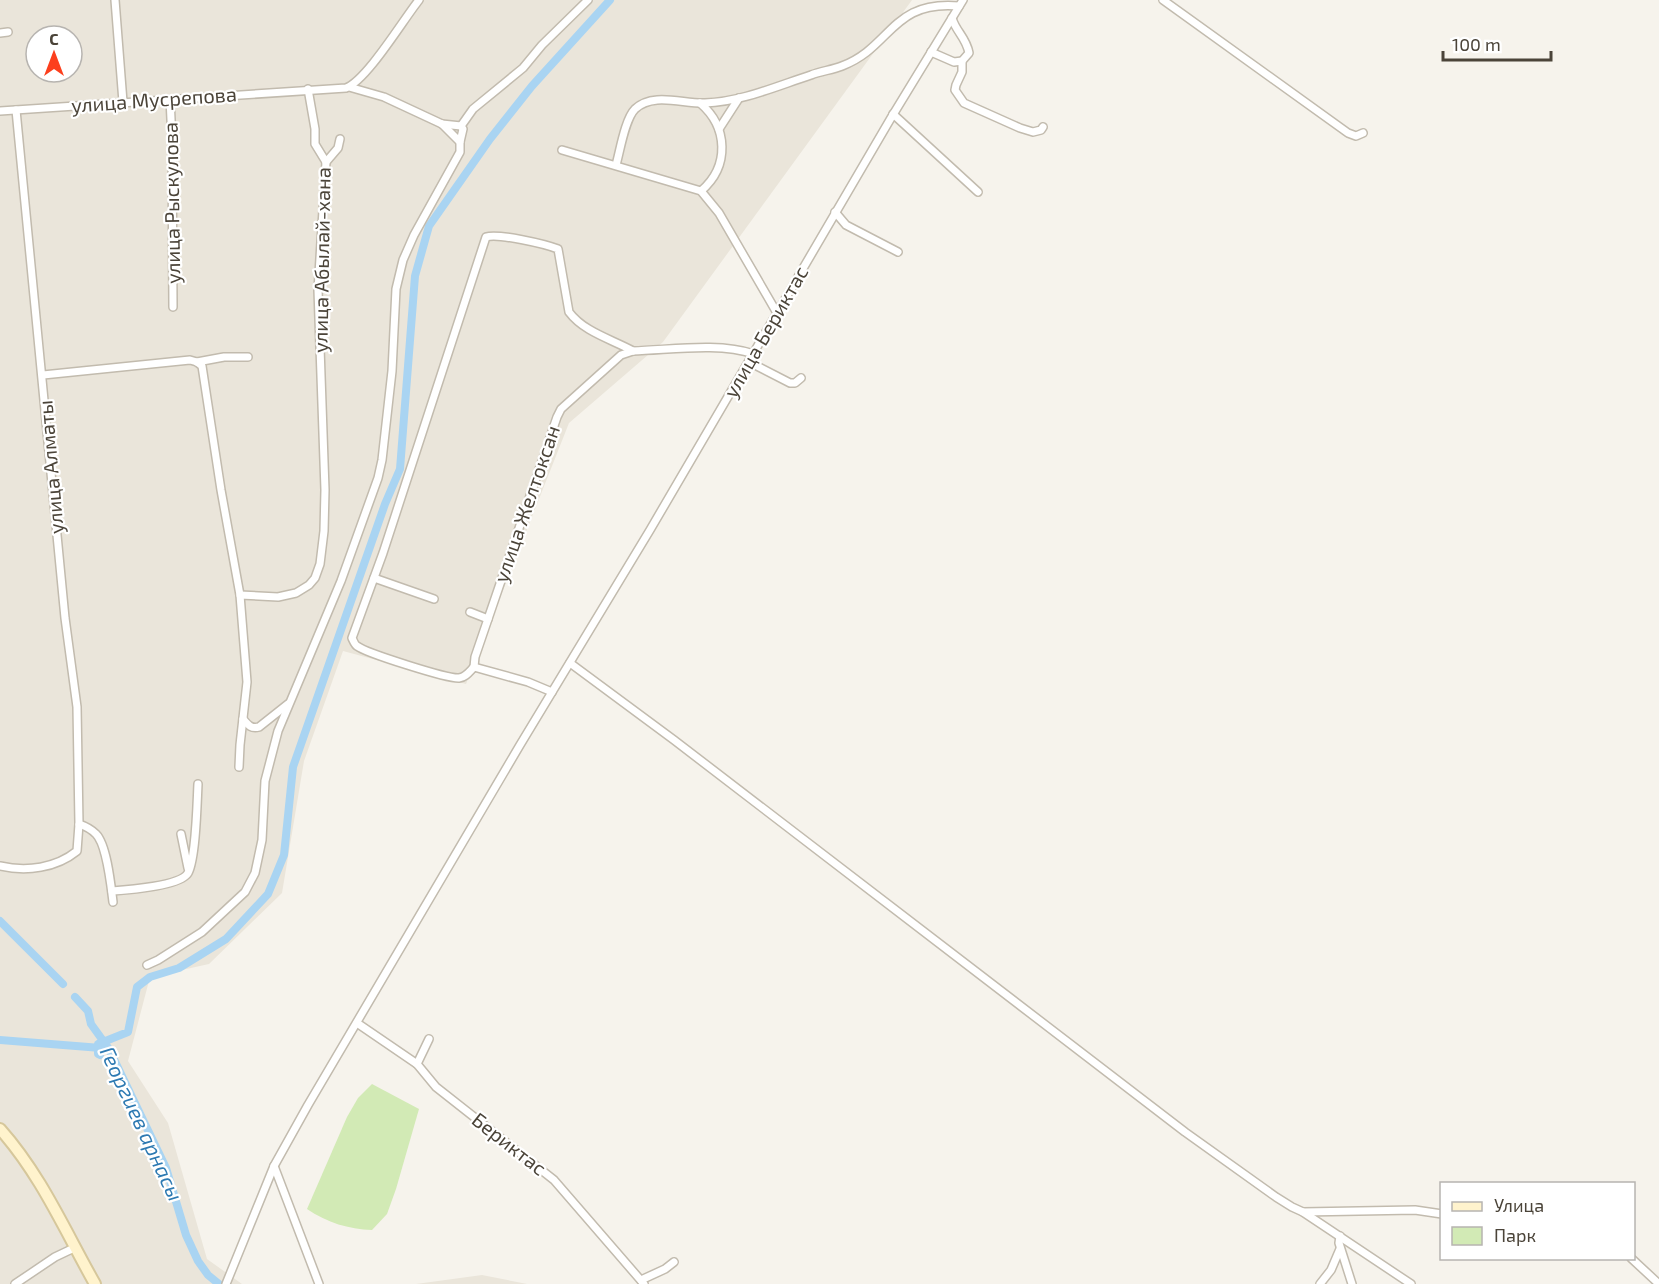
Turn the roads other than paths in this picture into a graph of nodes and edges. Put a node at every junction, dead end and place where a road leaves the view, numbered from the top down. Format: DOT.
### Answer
graph roads {
  1 [pos="115,0"];
  2 [pos="419,0"];
  3 [pos="588,0"];
  4 [pos="1163,0"];
  5 [pos="961,3"];
  6 [pos="952,18"];
  7 [pos="931,52"];
  8 [pos="962,61"];
  9 [pos="349,87"];
  10 [pos="308,89"];
  11 [pos="739,97"];
  12 [pos="170,99"];
  13 [pos="123,102"];
  14 [pos="700,103"];
  15 [pos="16,110"];
  16 [pos="0,111"];
  17 [pos="893,114"];
  18 [pos="442,124"];
  19 [pos="461,126"];
  20 [pos="1043,127"];
  21 [pos="719,129"];
  22 [pos="1363,133"];
  23 [pos="340,139"];
  24 [pos="460,142"];
  25 [pos="562,150"];
  26 [pos="326,162"];
  27 [pos="616,165"];
  28 [pos="701,191"];
  29 [pos="978,192"];
  30 [pos="835,213"];
  31 [pos="898,252"];
  32 [pos="173,307"];
  33 [pos="777,313"];
  34 [pos="633,351"];
  35 [pos="754,354"];
  36 [pos="248,357"];
  37 [pos="197,362"];
  38 [pos="749,362"];
  39 [pos="43,375"];
  40 [pos="801,378"];
  41 [pos="374,578"];
  42 [pos="240,595"];
  43 [pos="434,599"];
  44 [pos="470,612"];
  45 [pos="488,619"];
  46 [pos="570,663"];
  47 [pos="474,667"];
  48 [pos="552,692"];
  49 [pos="290,702"];
  50 [pos="243,719"];
  51 [pos="239,767"];
  52 [pos="198,784"];
  53 [pos="79,824"];
  54 [pos="181,834"];
  55 [pos="0,866"];
  56 [pos="189,872"];
  57 [pos="112,891"];
  58 [pos="113,902"];
  59 [pos="147,965"];
  60 [pos="357,1023"];
  61 [pos="429,1039"];
  62 [pos="417,1064"];
  63 [pos="0,1129"];
  64 [pos="274,1166"];
  65 [pos="1303,1212"];
  66 [pos="1440,1214"];
  67 [pos="1340,1236"];
  68 [pos="74,1248"];
  69 [pos="1340,1249"];
  70 [pos="1633,1260"];
  71 [pos="674,1262"];
  72 [pos="227,1281"];
  73 [pos="642,1282"];
  74 [pos="15,1284"];
  75 [pos="95,1284"];
  76 [pos="319,1284"];
  77 [pos="1320,1284"];
  78 [pos="1352,1284"];
  79 [pos="1411,1284"];
  80 [pos="1659,1284"];
  1 -- 13 [label="street"];
  2 -- 9 [label="street"];
  3 -- 19 [label="street"];
  4 -- 22 [label="street"];
  5 -- 6 [label="street, улица Бериктас"];
  5 -- 11 [label="street"];
  6 -- 7 [label="street, улица Бериктас"];
  6 -- 8 [label="street"];
  7 -- 8 [label="street"];
  7 -- 17 [label="street, улица Бериктас"];
  8 -- 20 [label="street"];
  9 -- 10 [label="street"];
  9 -- 18 [label="street"];
  10 -- 12 [label="street, улица Мусрепова"];
  10 -- 26 [label="street, улица Абылай-хана"];
  11 -- 14 [label="street"];
  11 -- 21 [label="street"];
  12 -- 13 [label="street, улица Мусрепова"];
  12 -- 32 [label="street, улица Рыскулова"];
  13 -- 15 [label="street, улица Мусрепова"];
  14 -- 21 [label="street"];
  14 -- 27 [label="street"];
  15 -- 16 [label="street, улица Мусрепова"];
  15 -- 39 [label="street, улица Алматы"];
  17 -- 29 [label="street"];
  17 -- 30 [label="street, улица Бериктас"];
  18 -- 19 [label="street"];
  18 -- 24 [label="street"];
  19 -- 24 [label="street"];
  21 -- 28 [label="street"];
  23 -- 26 [label="street"];
  24 -- 49 [label="street"];
  25 -- 27 [label="street"];
  26 -- 42 [label="street, улица Абылай-хана"];
  27 -- 28 [label="street"];
  28 -- 33 [label="street"];
  30 -- 31 [label="street"];
  30 -- 33 [label="street, улица Бериктас"];
  33 -- 35 [label="street, улица Бериктас"];
  34 -- 35 [label="street"];
  34 -- 41 [label="street"];
  34 -- 45 [label="street, улица Желтоксан"];
  35 -- 38 [label="street, улица Бериктас"];
  36 -- 37 [label="street"];
  37 -- 39 [label="street"];
  37 -- 42 [label="street"];
  38 -- 40 [label="street"];
  38 -- 46 [label="street, улица Бериктас"];
  39 -- 53 [label="street, улица Алматы"];
  41 -- 43 [label="street"];
  41 -- 47 [label="street"];
  42 -- 50 [label="street"];
  44 -- 45 [label="street"];
  45 -- 47 [label="street, улица Желтоксан"];
  46 -- 48 [label="street, улица Бериктас"];
  46 -- 65 [label="street"];
  47 -- 48 [label="street"];
  48 -- 60 [label="street, улица Бериктас"];
  49 -- 50 [label="street"];
  49 -- 59 [label="street"];
  50 -- 51 [label="street"];
  52 -- 56 [label="street"];
  53 -- 55 [label="street, улица Алматы"];
  53 -- 57 [label="street"];
  54 -- 56 [label="street"];
  56 -- 57 [label="street"];
  57 -- 58 [label="street"];
  60 -- 62 [label="street, Бериктас"];
  60 -- 64 [label="street, улица Бериктас"];
  61 -- 62 [label="street"];
  62 -- 73 [label="street, Бериктас"];
  63 -- 68 [label="street"];
  64 -- 72 [label="street, улица Бериктас"];
  64 -- 76 [label="street"];
  65 -- 66 [label="street"];
  65 -- 67 [label="street"];
  67 -- 69 [label="street"];
  67 -- 79 [label="street"];
  68 -- 74 [label="street"];
  68 -- 75 [label="street"];
  69 -- 77 [label="street"];
  69 -- 78 [label="street"];
  70 -- 80 [label="street"];
  71 -- 73 [label="street"];
}
